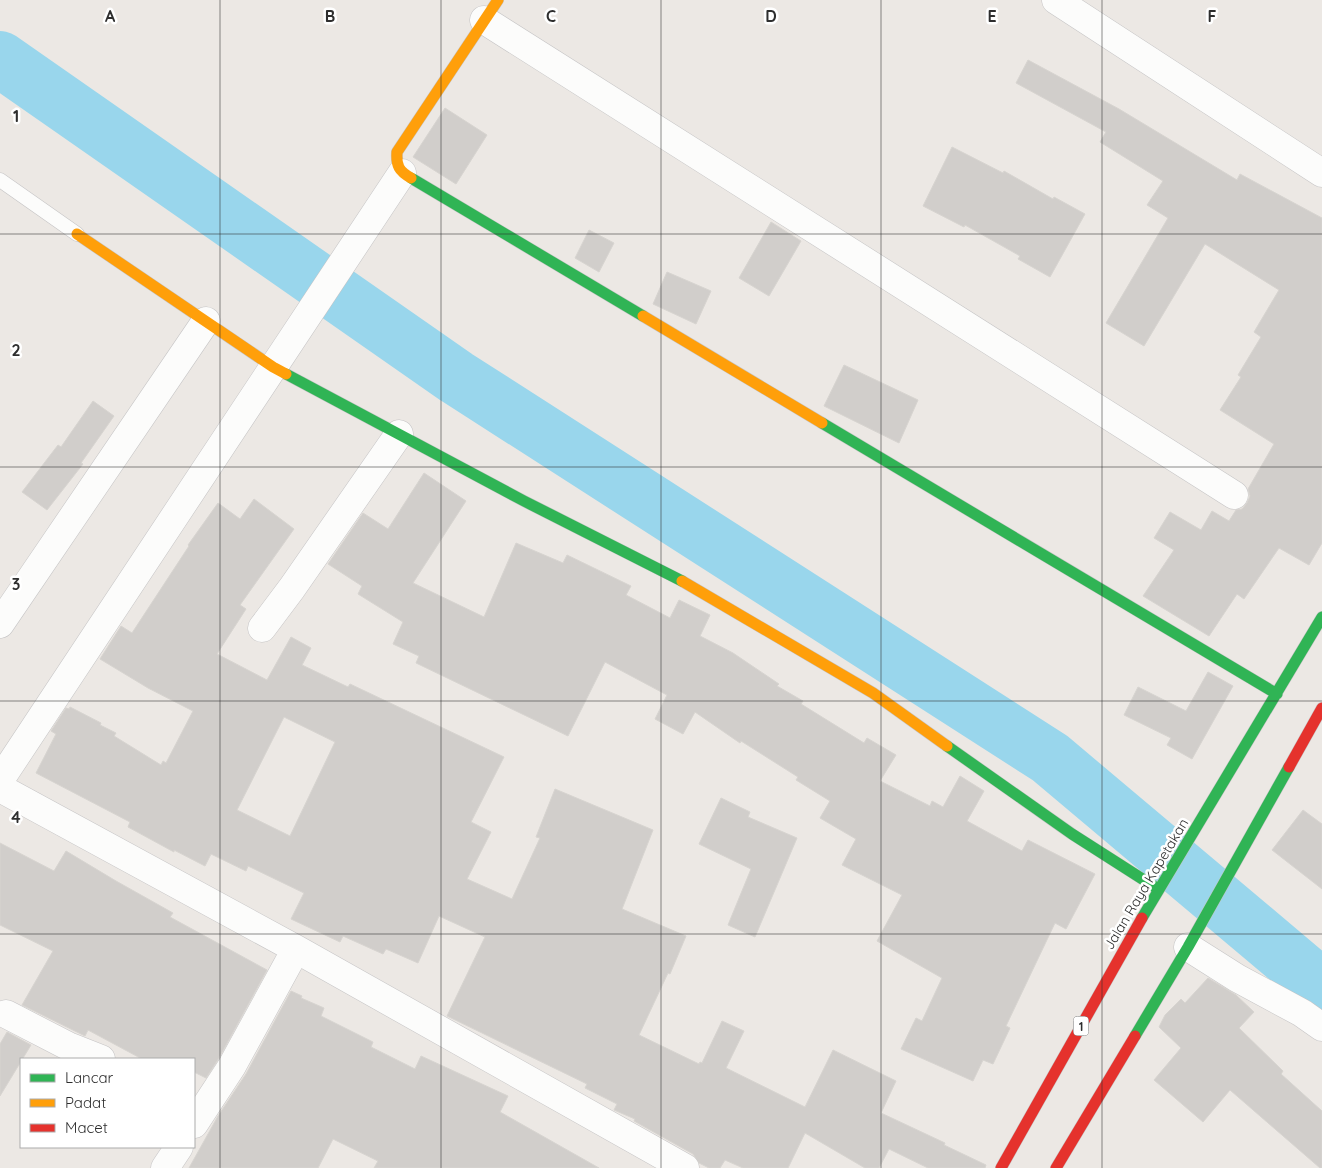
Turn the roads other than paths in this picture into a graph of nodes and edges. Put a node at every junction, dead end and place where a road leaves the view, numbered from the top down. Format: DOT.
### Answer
graph roads {
  1 [pos="1056,0"];
  2 [pos="491,10"];
  3 [pos="402,173"];
  4 [pos="1322,173"];
  5 [pos="0,180"];
  6 [pos="77,234"];
  7 [pos="206,321"];
  8 [pos="279,359"];
  9 [pos="399,434"];
  10 [pos="1234,494"];
  11 [pos="1322,617"];
  12 [pos="0,624"];
  13 [pos="262,628"];
  14 [pos="1277,694"];
  15 [pos="1322,708"];
  16 [pos="0,780"];
  17 [pos="0,788"];
  18 [pos="1160,887"];
  19 [pos="1193,939"];
  20 [pos="296,949"];
  21 [pos="6,1014"];
  22 [pos="1322,1027"];
  23 [pos="99,1058"];
  24 [pos="197,1112"];
  25 [pos="178,1148"];
  26 [pos="165,1168"];
  27 [pos="685,1168"];
  28 [pos="1001,1168"];
  29 [pos="1056,1168"];
  1 -- 4 [label="street"];
  2 -- 3 [label="main road"];
  2 -- 10 [label="street"];
  3 -- 8 [label="street"];
  3 -- 14 [label="main road"];
  5 -- 6 [label="lane"];
  6 -- 7 [label="main road"];
  7 -- 8 [label="main road"];
  7 -- 12 [label="street"];
  8 -- 9 [label="main road"];
  8 -- 16 [label="street"];
  9 -- 13 [label="street"];
  9 -- 18 [label="main road"];
  11 -- 14 [label="main road, Jalan Raya Kapetakan / 1"];
  14 -- 18 [label="main road, Jalan Raya Kapetakan / 1"];
  15 -- 19 [label="main road"];
  17 -- 20 [label="street"];
  18 -- 28 [label="main road, Jalan Raya Kapetakan / 1"];
  19 -- 22 [label="street"];
  19 -- 29 [label="main road"];
  20 -- 24 [label="street"];
  20 -- 27 [label="street"];
  21 -- 23 [label="street"];
  25 -- 26 [label="street"];
}
